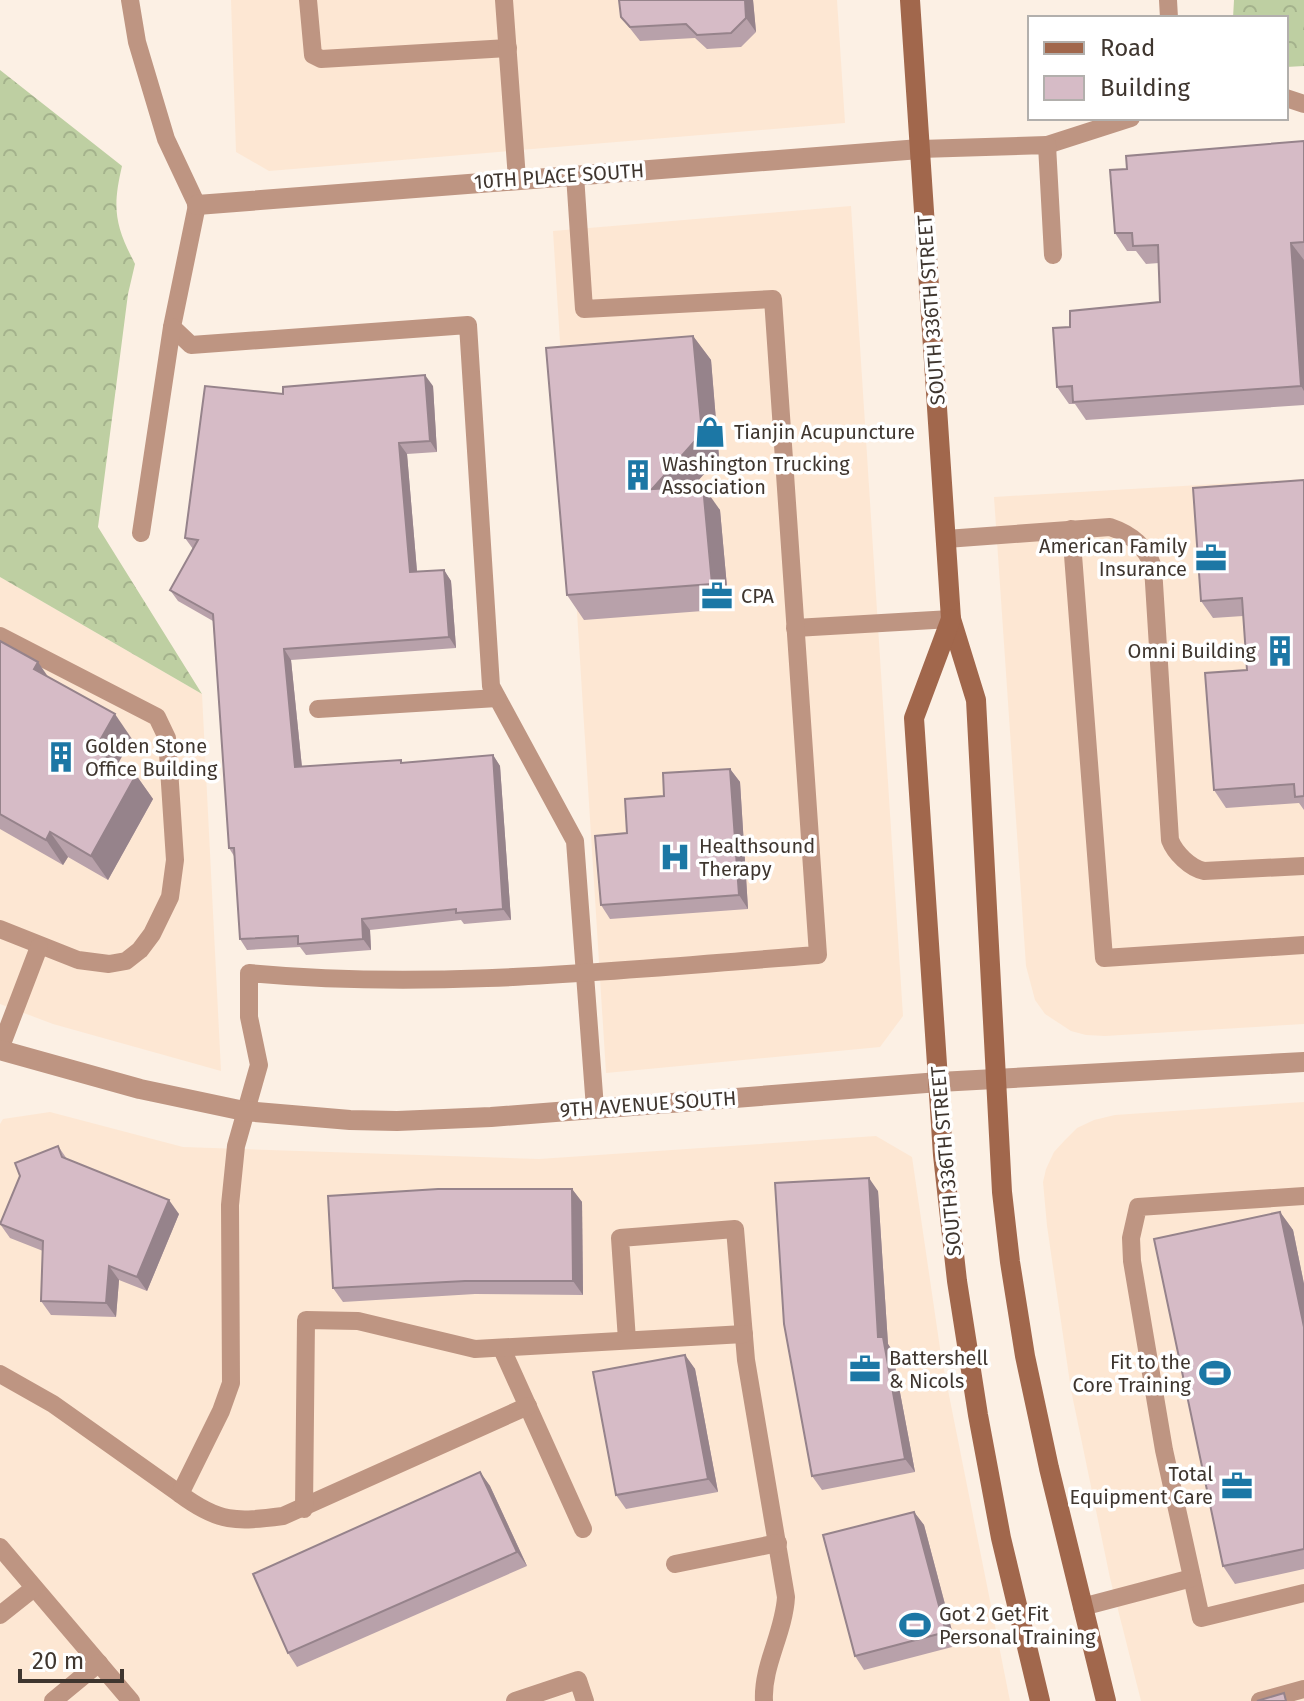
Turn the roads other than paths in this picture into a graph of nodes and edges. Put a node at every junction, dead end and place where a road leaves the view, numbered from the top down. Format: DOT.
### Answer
graph roads {
  1 [pos="130,0"];
  2 [pos="308,0"];
  3 [pos="504,0"];
  4 [pos="910,0"];
  5 [pos="508,48"];
  6 [pos="1125,120"];
  7 [pos="1047,145"];
  8 [pos="920,149"];
  9 [pos="575,175"];
  10 [pos="517,179"];
  11 [pos="197,205"];
  12 [pos="1053,255"];
  13 [pos="172,327"];
  14 [pos="1071,529"];
  15 [pos="141,533"];
  16 [pos="946,539"];
  17 [pos="951,619"];
  18 [pos="795,628"];
  19 [pos="0,636"];
  20 [pos="497,698"];
  21 [pos="318,709"];
  22 [pos="1304,866"];
  23 [pos="0,929"];
  24 [pos="1304,945"];
  25 [pos="39,947"];
  26 [pos="585,972"];
  27 [pos="0,1050"];
  28 [pos="1304,1062"];
  29 [pos="998,1080"];
  30 [pos="939,1082"];
  31 [pos="595,1108"];
  32 [pos="244,1111"];
  33 [pos="1304,1196"];
  34 [pos="744,1334"];
  35 [pos="627,1340"];
  36 [pos="502,1349"];
  37 [pos="0,1374"];
  38 [pos="528,1406"];
  39 [pos="180,1494"];
  40 [pos="304,1509"];
  41 [pos="583,1529"];
  42 [pos="778,1543"];
  43 [pos="0,1547"];
  44 [pos="675,1564"];
  45 [pos="1192,1578"];
  46 [pos="34,1588"];
  47 [pos="1304,1593"];
  48 [pos="1082,1607"];
  49 [pos="0,1615"];
  50 [pos="99,1663"];
  51 [pos="1304,1689"];
  52 [pos="53,1701"];
  53 [pos="131,1701"];
  54 [pos="515,1701"];
  55 [pos="585,1701"];
  56 [pos="764,1701"];
  57 [pos="1040,1701"];
  58 [pos="1106,1701"];
  59 [pos="1260,1701"];
  1 -- 11 [label="lane"];
  2 -- 5 [label="lane"];
  3 -- 5 [label="lane"];
  4 -- 8 [label="main road, SOUTH 336TH STREET"];
  5 -- 10 [label="lane"];
  6 -- 7 [label="lane"];
  7 -- 8 [label="lane"];
  7 -- 12 [label="lane"];
  8 -- 9 [label="street, 10TH PLACE SOUTH"];
  8 -- 16 [label="main road, SOUTH 336TH STREET"];
  9 -- 10 [label="street, 10TH PLACE SOUTH"];
  9 -- 18 [label="lane"];
  10 -- 11 [label="street, 10TH PLACE SOUTH"];
  11 -- 13 [label="lane"];
  13 -- 15 [label="lane"];
  13 -- 20 [label="lane"];
  14 -- 16 [label="lane"];
  14 -- 22 [label="lane"];
  14 -- 24 [label="lane"];
  16 -- 17 [label="main road, SOUTH 336TH STREET"];
  17 -- 18 [label="lane"];
  17 -- 29 [label="main road, SOUTH 336TH STREET"];
  17 -- 30 [label="main road, SOUTH 336TH STREET"];
  18 -- 26 [label="lane"];
  19 -- 25 [label="lane"];
  20 -- 21 [label="lane"];
  20 -- 26 [label="lane"];
  23 -- 25 [label="lane"];
  25 -- 27 [label="lane"];
  26 -- 31 [label="lane"];
  26 -- 32 [label="lane"];
  27 -- 32 [label="street, 9TH AVENUE SOUTH"];
  28 -- 29 [label="street, 9TH AVENUE SOUTH"];
  29 -- 30 [label="street, 9TH AVENUE SOUTH"];
  29 -- 48 [label="main road, SOUTH 336TH STREET"];
  30 -- 31 [label="street, 9TH AVENUE SOUTH"];
  30 -- 57 [label="main road, SOUTH 336TH STREET"];
  31 -- 32 [label="street, 9TH AVENUE SOUTH"];
  32 -- 39 [label="lane"];
  33 -- 45 [label="lane"];
  34 -- 35 [label="lane"];
  34 -- 35 [label="lane"];
  34 -- 42 [label="lane"];
  35 -- 36 [label="lane"];
  36 -- 38 [label="lane"];
  36 -- 40 [label="lane"];
  37 -- 39 [label="lane"];
  38 -- 40 [label="lane"];
  38 -- 41 [label="lane"];
  39 -- 40 [label="lane"];
  42 -- 44 [label="lane"];
  42 -- 56 [label="lane"];
  43 -- 46 [label="lane"];
  45 -- 47 [label="lane"];
  45 -- 48 [label="lane"];
  46 -- 49 [label="lane"];
  46 -- 50 [label="lane"];
  48 -- 58 [label="main road, SOUTH 336TH STREET"];
  50 -- 52 [label="lane"];
  50 -- 53 [label="lane"];
  51 -- 59 [label="lane"];
  54 -- 55 [label="lane"];
}
